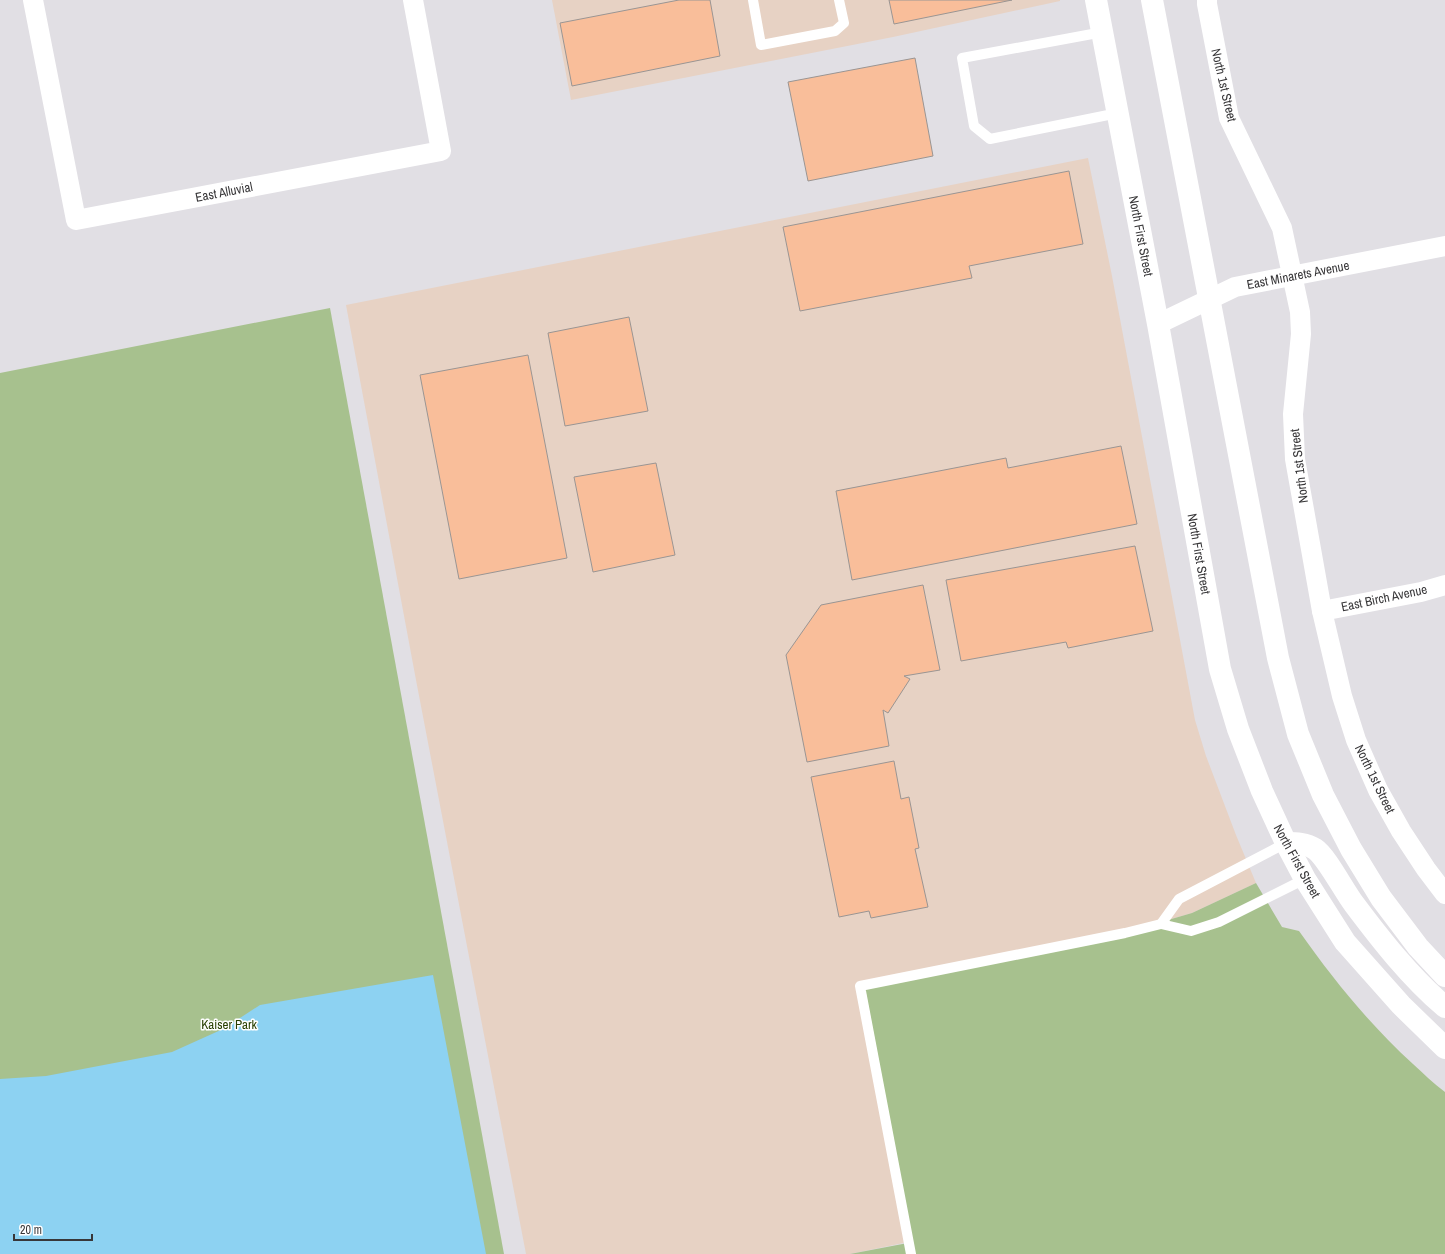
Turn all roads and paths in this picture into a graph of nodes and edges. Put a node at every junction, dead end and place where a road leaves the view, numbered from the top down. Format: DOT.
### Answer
graph roads {
  1 [pos="34,0"];
  2 [pos="413,0"];
  3 [pos="753,0"];
  4 [pos="840,0"];
  5 [pos="1096,0"];
  6 [pos="1152,0"];
  7 [pos="1208,0"];
  8 [pos="1103,32"];
  9 [pos="1118,114"];
  10 [pos="1445,246"];
  11 [pos="1292,276"];
  12 [pos="1208,300"];
  13 [pos="1158,324"];
  14 [pos="1445,585"];
  15 [pos="1322,611"];
  16 [pos="1286,843"];
  17 [pos="1305,879"];
  18 [pos="1445,894"];
  19 [pos="1161,924"];
  20 [pos="1445,976"];
  21 [pos="1445,1006"];
  22 [pos="1445,1048"];
  23 [pos="911,1254"];
  1 -- 2 [label="street, East Alluvial"];
  3 -- 4 [label="lane"];
  5 -- 8 [label="main road, North First Street"];
  6 -- 12 [label="main road"];
  7 -- 11 [label="street, North 1st Street"];
  8 -- 9 [label="main road, North First Street"];
  8 -- 9 [label="lane"];
  9 -- 13 [label="main road, North First Street"];
  10 -- 11 [label="street, East Minarets Avenue"];
  11 -- 12 [label="street, East Minarets Avenue"];
  11 -- 15 [label="street, North 1st Street"];
  12 -- 13 [label="street, East Minarets Avenue"];
  12 -- 20 [label="main road"];
  13 -- 16 [label="main road, North First Street"];
  14 -- 15 [label="street, East Birch Avenue"];
  15 -- 18 [label="street, North 1st Street"];
  16 -- 17 [label="main road, North First Street"];
  16 -- 19 [label="lane"];
  16 -- 21 [label="main road"];
  17 -- 19 [label="lane"];
  17 -- 22 [label="main road, North First Street"];
  19 -- 23 [label="lane"];
}
